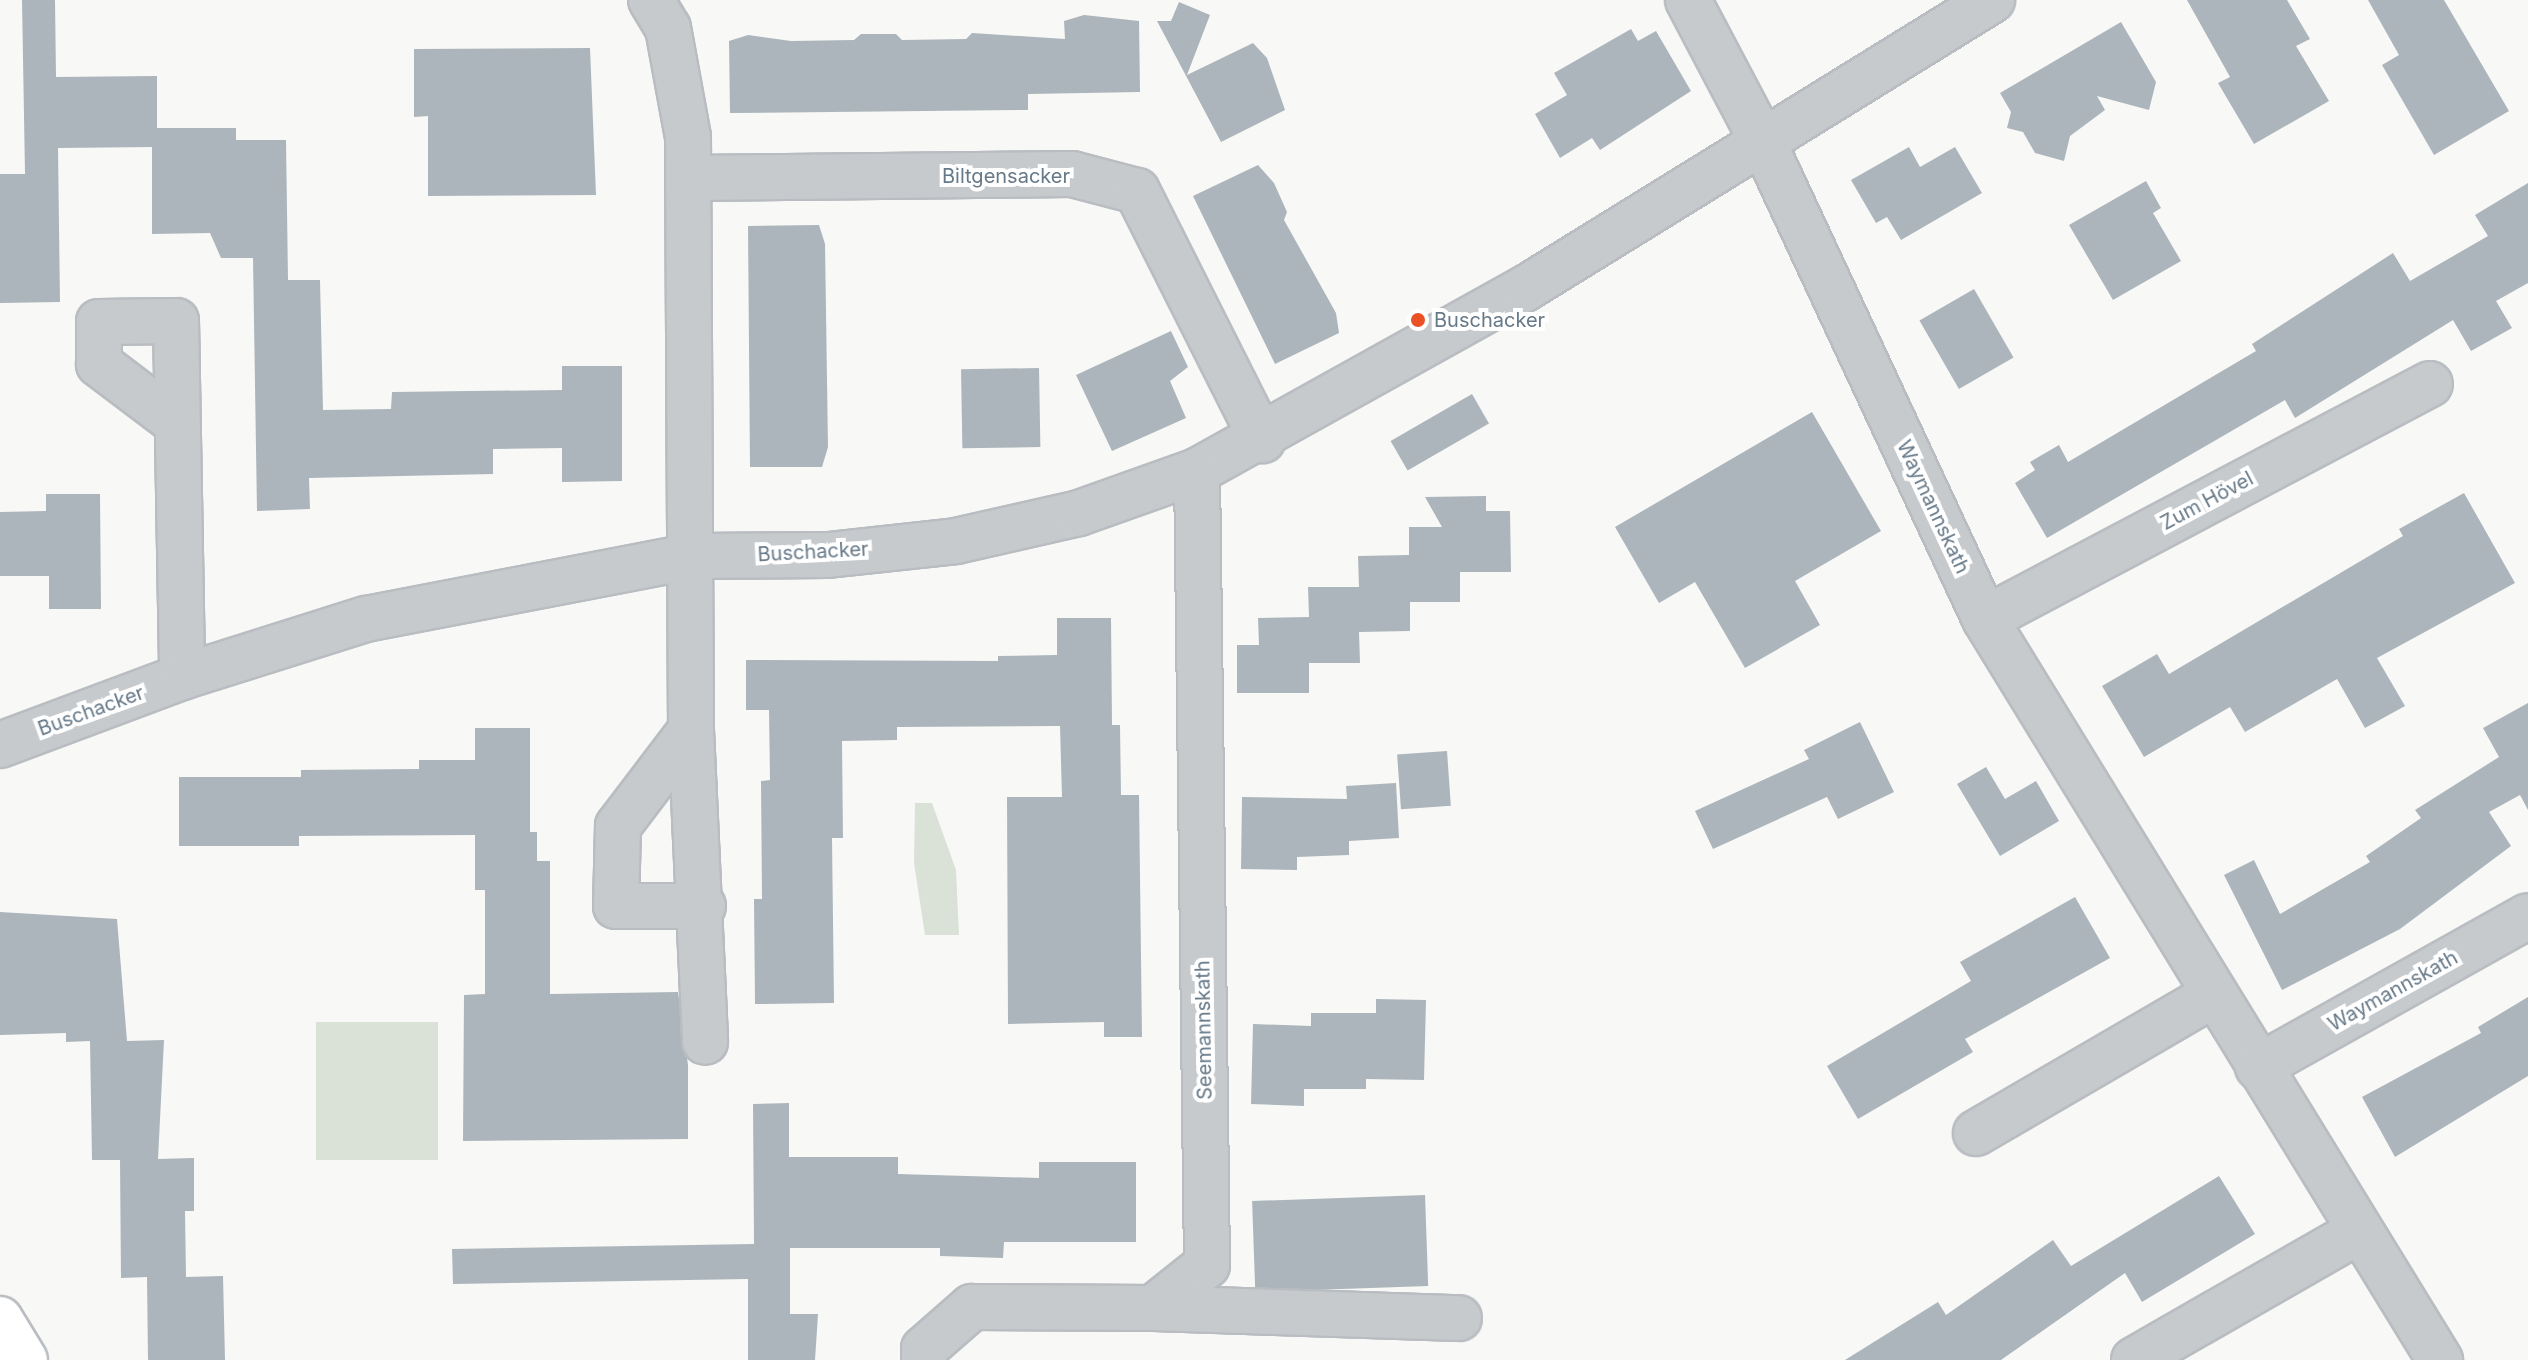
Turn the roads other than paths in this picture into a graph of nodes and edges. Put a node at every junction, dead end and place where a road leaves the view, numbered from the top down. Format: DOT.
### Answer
graph roads {
  1 [pos="651,0"];
  2 [pos="1688,0"];
  3 [pos="1992,0"];
  4 [pos="1763,142"];
  5 [pos="690,178"];
  6 [pos="2430,384"];
  7 [pos="177,423"];
  8 [pos="1262,440"];
  9 [pos="1197,471"];
  10 [pos="693,556"];
  11 [pos="1985,619"];
  12 [pos="182,677"];
  13 [pos="691,730"];
  14 [pos="0,745"];
  15 [pos="703,906"];
  16 [pos="2528,916"];
  17 [pos="2213,995"];
  18 [pos="705,1042"];
  19 [pos="2258,1067"];
  20 [pos="1976,1133"];
  21 [pos="2356,1233"];
  22 [pos="1153,1308"];
  23 [pos="1459,1318"];
  24 [pos="0,1319"];
  25 [pos="25,1360"];
  26 [pos="924,1360"];
  27 [pos="2134,1360"];
  28 [pos="2440,1360"];
  1 -- 5 [label="street"];
  2 -- 4 [label="street, Waymannskath"];
  3 -- 4 [label="street, Buschacker"];
  4 -- 8 [label="street, Buschacker"];
  4 -- 11 [label="street, Waymannskath"];
  5 -- 8 [label="street, Biltgensacker"];
  5 -- 10 [label="street"];
  6 -- 11 [label="street, Zum Hövel"];
  7 -- 12 [label="street"];
  8 -- 9 [label="street, Buschacker"];
  9 -- 10 [label="street, Buschacker"];
  9 -- 22 [label="street, Seemannskath"];
  10 -- 12 [label="street, Buschacker"];
  10 -- 13 [label="street"];
  11 -- 17 [label="street, Waymannskath"];
  12 -- 14 [label="street, Buschacker"];
  13 -- 15 [label="street"];
  13 -- 15 [label="street"];
  15 -- 18 [label="street"];
  16 -- 19 [label="street, Waymannskath"];
  17 -- 19 [label="street, Waymannskath"];
  17 -- 20 [label="street"];
  19 -- 21 [label="street, Waymannskath"];
  21 -- 27 [label="street"];
  21 -- 28 [label="street, Waymannskath"];
  22 -- 23 [label="street"];
  22 -- 26 [label="street"];
  24 -- 25 [label="main road"];
}
